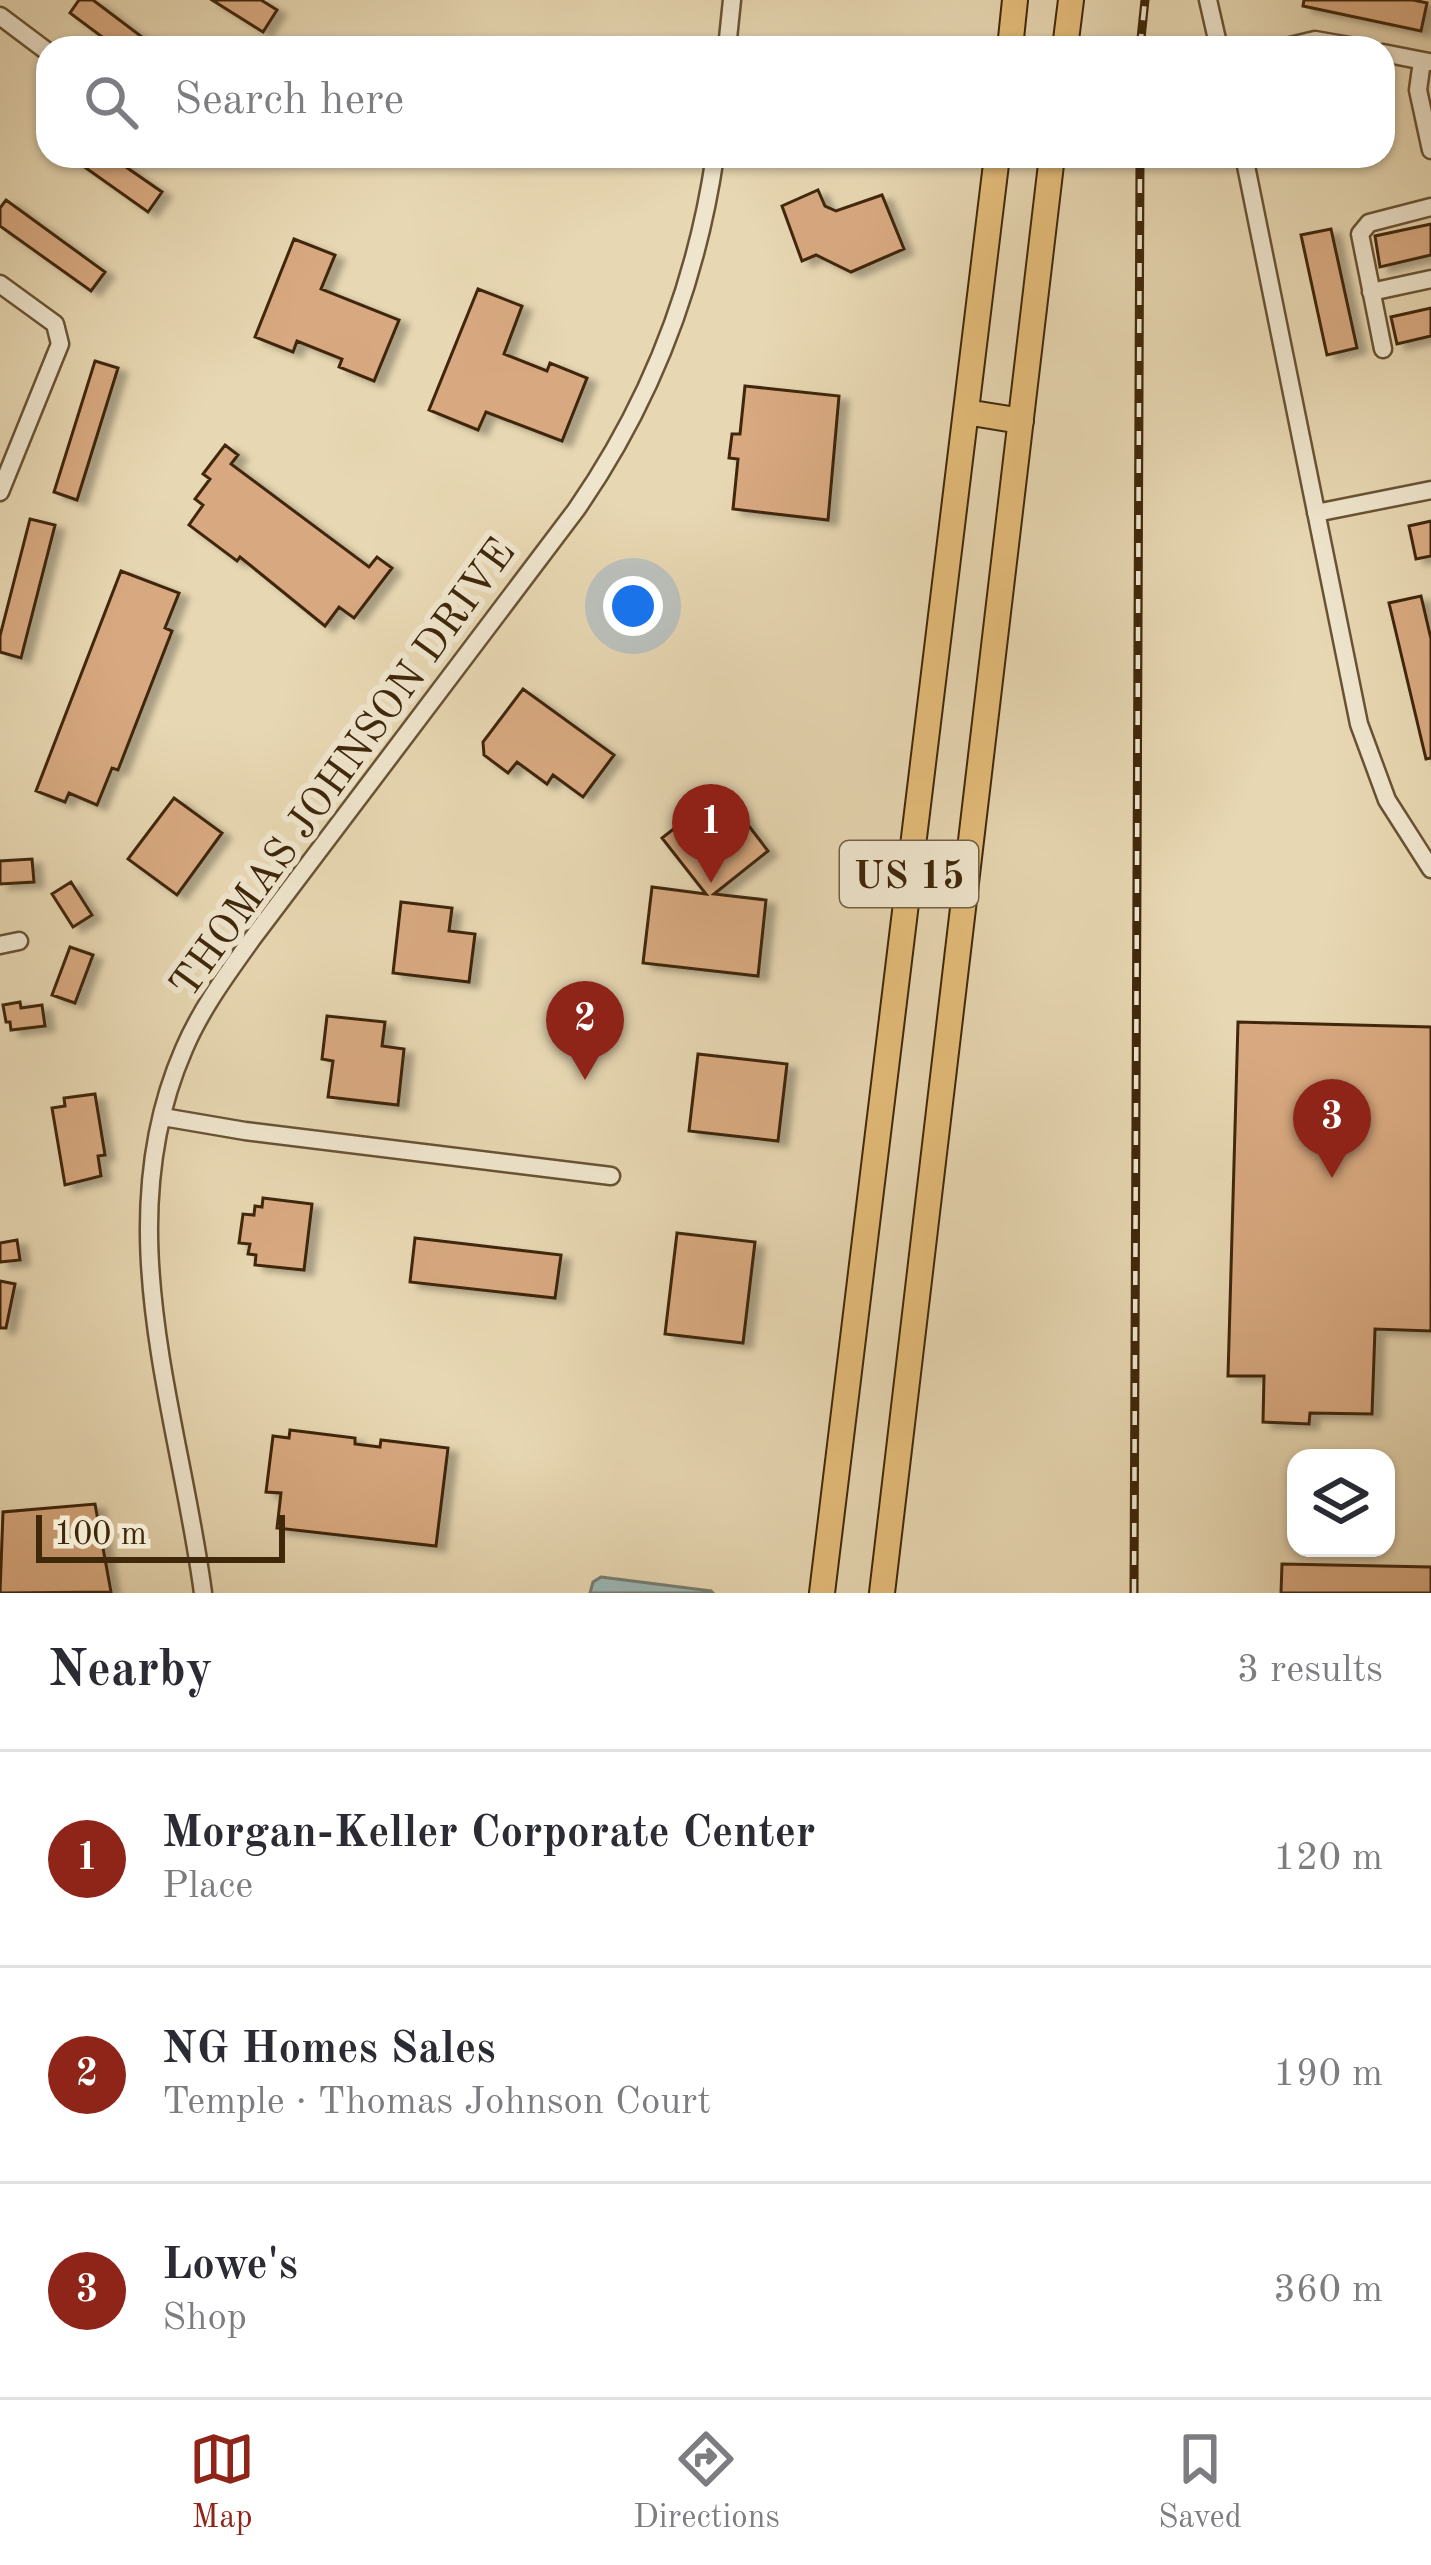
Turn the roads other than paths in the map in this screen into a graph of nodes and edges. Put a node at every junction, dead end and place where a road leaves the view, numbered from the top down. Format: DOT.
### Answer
graph roads {
  1 [pos="732,0"];
  2 [pos="1016,0"];
  3 [pos="1071,0"];
  4 [pos="1208,0"];
  5 [pos="0,16"];
  6 [pos="728,36"];
  7 [pos="1012,36"];
  8 [pos="1066,36"];
  9 [pos="1216,36"];
  10 [pos="36,43"];
  11 [pos="1395,55"];
  12 [pos="1426,62"];
  13 [pos="1431,150"];
  14 [pos="714,168"];
  15 [pos="996,168"];
  16 [pos="1051,168"];
  17 [pos="1246,168"];
  18 [pos="1431,207"];
  19 [pos="1431,279"];
  20 [pos="0,284"];
  21 [pos="1371,292"];
  22 [pos="1383,349"];
  23 [pos="966,412"];
  24 [pos="1021,421"];
  25 [pos="1431,490"];
  26 [pos="0,492"];
  27 [pos="1316,513"];
  28 [pos="1431,869"];
  29 [pos="19,940"];
  30 [pos="0,945"];
  31 [pos="163,1117"];
  32 [pos="611,1176"];
  33 [pos="203,1593"];
  34 [pos="822,1593"];
  35 [pos="882,1593"];
  1 -- 6 [label="street"];
  2 -- 7 [label="highway"];
  3 -- 8 [label="highway"];
  4 -- 9 [label="street"];
  5 -- 10 [label="street"];
  11 -- 12 [label="street"];
  12 -- 13 [label="street"];
  14 -- 31 [label="street, THOMAS JOHNSON DRIVE"];
  15 -- 23 [label="highway, US 15"];
  16 -- 24 [label="highway, US 15"];
  17 -- 27 [label="street"];
  18 -- 21 [label="street"];
  19 -- 21 [label="street"];
  20 -- 26 [label="street"];
  21 -- 22 [label="street"];
  23 -- 24 [label="highway"];
  23 -- 34 [label="highway, US 15"];
  24 -- 35 [label="highway, US 15"];
  25 -- 27 [label="street"];
  27 -- 28 [label="street"];
  29 -- 30 [label="street"];
  31 -- 32 [label="street"];
  31 -- 33 [label="street, THOMAS JOHNSON DRIVE"];
}
